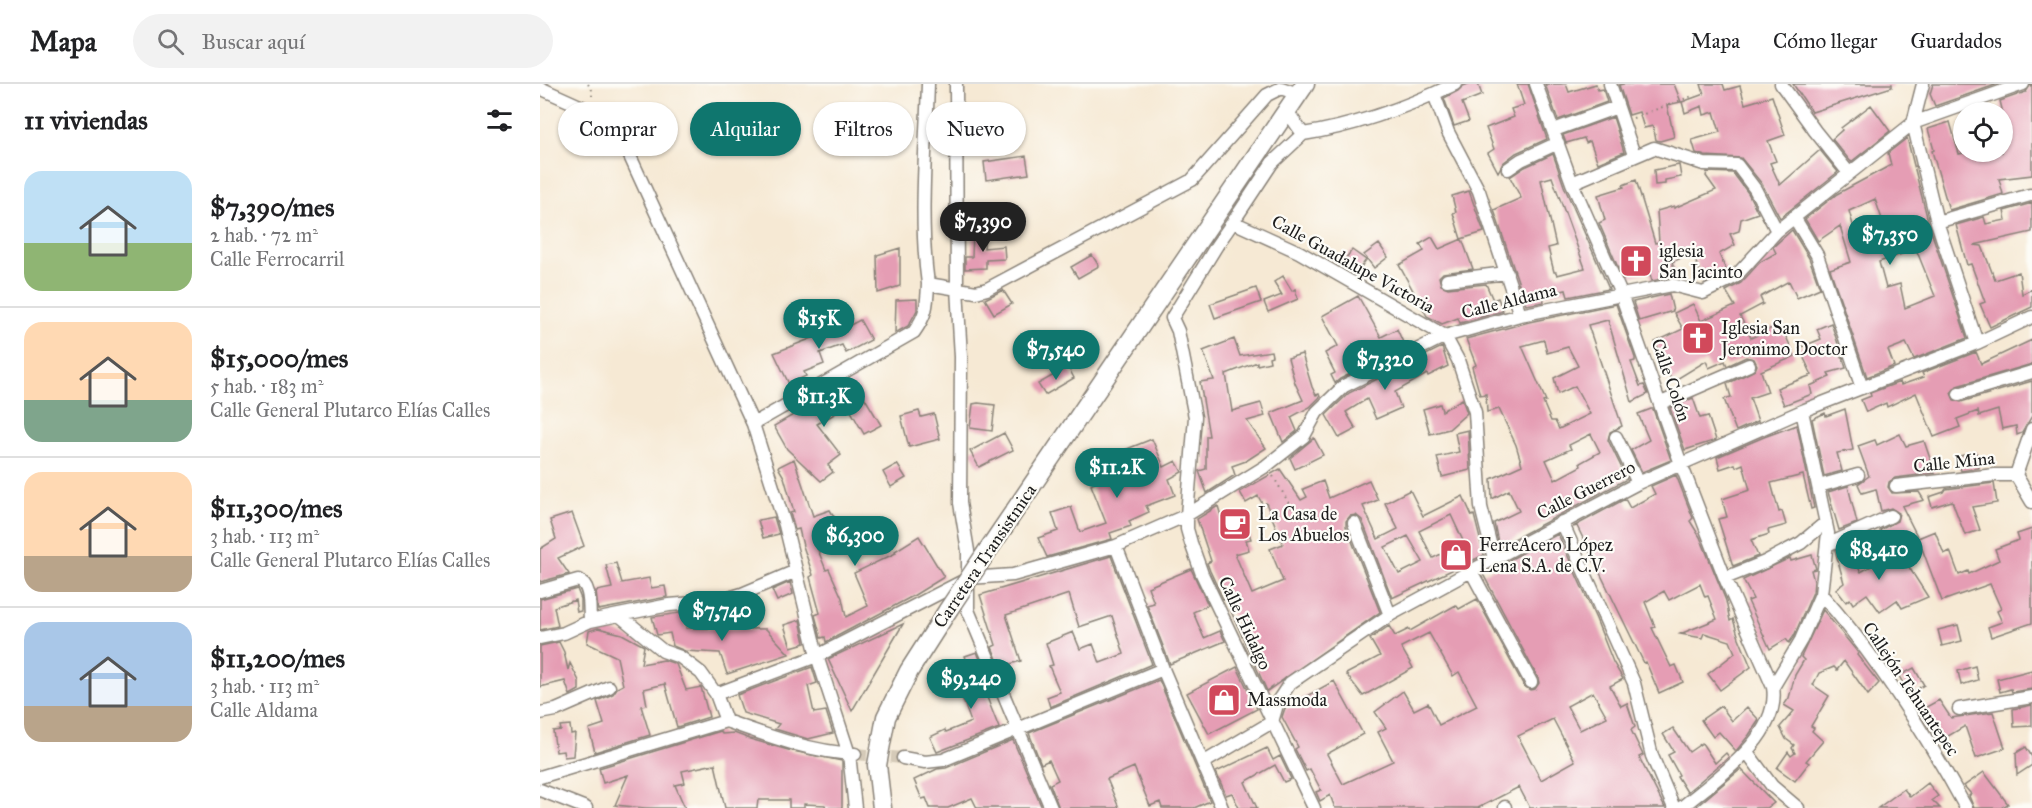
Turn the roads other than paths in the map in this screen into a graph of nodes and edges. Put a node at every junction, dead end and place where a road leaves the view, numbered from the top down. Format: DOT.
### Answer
graph roads {
  1 [pos="928,84"];
  2 [pos="956,84"];
  3 [pos="1455,84"];
  4 [pos="1536,84"];
  5 [pos="1610,84"];
  6 [pos="1781,84"];
  7 [pos="1923,84"];
  8 [pos="2023,84"];
  9 [pos="540,88"];
  10 [pos="1302,89"];
  11 [pos="1434,94"];
  12 [pos="1617,107"];
  13 [pos="1287,111"];
  14 [pos="1912,123"];
  15 [pos="1554,130"];
  16 [pos="1303,134"];
  17 [pos="1558,143"];
  18 [pos="1634,155"];
  19 [pos="1508,169"];
  20 [pos="1849,173"];
  21 [pos="1572,183"];
  22 [pos="2030,195"];
  23 [pos="1794,217"];
  24 [pos="1233,222"];
  25 [pos="1937,222"];
  26 [pos="1777,231"];
  27 [pos="1507,273"];
  28 [pos="1447,279"];
  29 [pos="928,284"];
  30 [pos="957,288"];
  31 [pos="1621,294"];
  32 [pos="1520,315"];
  33 [pos="2032,317"];
  34 [pos="1445,336"];
  35 [pos="1977,342"];
  36 [pos="1749,364"];
  37 [pos="2032,372"];
  38 [pos="1862,388"];
  39 [pos="1959,394"];
  40 [pos="1661,403"];
  41 [pos="1802,411"];
  42 [pos="753,424"];
  43 [pos="2032,429"];
  44 [pos="1616,437"];
  45 [pos="1681,464"];
  46 [pos="1858,475"];
  47 [pos="2016,475"];
  48 [pos="1638,483"];
  49 [pos="1819,486"];
  50 [pos="1896,486"];
  51 [pos="2032,502"];
  52 [pos="1187,515"];
  53 [pos="1891,516"];
  54 [pos="1354,522"];
  55 [pos="1562,522"];
  56 [pos="1826,522"];
  57 [pos="1827,545"];
  58 [pos="1116,546"];
  59 [pos="1494,559"];
  60 [pos="796,571"];
  61 [pos="1471,571"];
  62 [pos="969,578"];
  63 [pos="1725,578"];
  64 [pos="540,591"];
  65 [pos="1821,594"];
  66 [pos="619,615"];
  67 [pos="1390,615"];
  68 [pos="590,621"];
  69 [pos="540,638"];
  70 [pos="818,656"];
  71 [pos="1163,669"];
  72 [pos="1531,682"];
  73 [pos="609,687"];
  74 [pos="1773,687"];
  75 [pos="716,694"];
  76 [pos="2032,697"];
  77 [pos="1959,709"];
  78 [pos="540,712"];
  79 [pos="726,721"];
  80 [pos="1272,722"];
  81 [pos="1018,728"];
  82 [pos="1747,752"];
  83 [pos="852,754"];
  84 [pos="903,758"];
  85 [pos="1203,763"];
  86 [pos="540,777"];
  87 [pos="540,790"];
  88 [pos="1217,806"];
  89 [pos="586,808"];
  90 [pos="855,808"];
  91 [pos="882,808"];
  92 [pos="1051,808"];
  93 [pos="1314,808"];
  94 [pos="1674,808"];
  95 [pos="1681,808"];
  96 [pos="1797,808"];
  97 [pos="1966,808"];
  1 -- 29 [label="street"];
  2 -- 30 [label="street"];
  3 -- 11 [label="street"];
  4 -- 15 [label="street, Calle Colón"];
  5 -- 12 [label="street"];
  6 -- 20 [label="street"];
  7 -- 14 [label="street"];
  8 -- 14 [label="street, Calle Aldama"];
  9 -- 42 [label="street"];
  10 -- 13 [label="main road, Carretera Transistmica"];
  10 -- 30 [label="street"];
  11 -- 16 [label="street"];
  11 -- 27 [label="street"];
  12 -- 15 [label="street"];
  12 -- 18 [label="street"];
  13 -- 16 [label="street"];
  13 -- 91 [label="main road, Carretera Transistmica, bridge"];
  14 -- 20 [label="street, Calle Aldama"];
  14 -- 25 [label="street"];
  15 -- 17 [label="street, Calle Colón"];
  16 -- 24 [label="street"];
  17 -- 19 [label="street"];
  17 -- 21 [label="street, Calle Colón"];
  18 -- 21 [label="street"];
  18 -- 26 [label="street"];
  20 -- 23 [label="street, Calle Aldama"];
  21 -- 31 [label="street, Calle Colón"];
  22 -- 25 [label="street"];
  23 -- 26 [label="street, Calle Aldama"];
  23 -- 38 [label="street"];
  24 -- 34 [label="street, Calle Guadalupe Victoria"];
  24 -- 52 [label="street, Calle Hidalgo"];
  25 -- 35 [label="street"];
  26 -- 31 [label="street, Calle Aldama"];
  27 -- 28 [label="street"];
  27 -- 32 [label="street"];
  29 -- 30 [label="street"];
  29 -- 42 [label="street"];
  30 -- 62 [label="street"];
  31 -- 32 [label="street, Calle Aldama"];
  31 -- 40 [label="street, Calle Colón"];
  32 -- 34 [label="street, Calle Aldama"];
  33 -- 35 [label="street, Calle Guerrero"];
  34 -- 52 [label="street, Calle Aldama"];
  34 -- 59 [label="street, Calle Guadalupe Victoria"];
  35 -- 38 [label="street, Calle Guerrero"];
  36 -- 40 [label="street"];
  37 -- 39 [label="street"];
  38 -- 41 [label="street, Calle Guerrero"];
  40 -- 45 [label="street, Calle Colón"];
  41 -- 45 [label="street, Calle Guerrero"];
  41 -- 49 [label="street"];
  42 -- 60 [label="street"];
  43 -- 47 [label="street"];
  44 -- 48 [label="street"];
  45 -- 48 [label="street, Calle Guerrero"];
  45 -- 63 [label="street, Calle Colón"];
  46 -- 49 [label="street"];
  47 -- 50 [label="street, Calle Mina"];
  47 -- 51 [label="street"];
  48 -- 55 [label="street, Calle Guerrero"];
  49 -- 56 [label="street"];
  52 -- 58 [label="street, Calle Aldama"];
  52 -- 80 [label="street, Calle Hidalgo"];
  53 -- 57 [label="street"];
  54 -- 67 [label="street"];
  55 -- 59 [label="street, Calle Guerrero"];
  55 -- 94 [label="street"];
  56 -- 57 [label="street"];
  56 -- 63 [label="street"];
  57 -- 65 [label="street"];
  58 -- 62 [label="street, Calle Aldama"];
  58 -- 71 [label="street"];
  59 -- 61 [label="street, Calle Guerrero"];
  60 -- 66 [label="street"];
  60 -- 70 [label="street"];
  61 -- 67 [label="street, Calle Guerrero"];
  61 -- 72 [label="street"];
  62 -- 70 [label="street"];
  62 -- 81 [label="street"];
  63 -- 74 [label="street, Calle Colón"];
  64 -- 68 [label="street"];
  65 -- 74 [label="street"];
  65 -- 97 [label="street, Callejón Tehuantepec"];
  66 -- 68 [label="street"];
  66 -- 75 [label="street"];
  67 -- 80 [label="street, Calle Guerrero"];
  68 -- 69 [label="street"];
  70 -- 75 [label="street"];
  70 -- 83 [label="street"];
  71 -- 81 [label="street"];
  71 -- 85 [label="street"];
  73 -- 78 [label="street"];
  74 -- 82 [label="street"];
  75 -- 79 [label="street"];
  76 -- 77 [label="street"];
  79 -- 83 [label="street"];
  79 -- 86 [label="street"];
  80 -- 85 [label="street"];
  80 -- 93 [label="street, Calle Hidalgo"];
  81 -- 84 [label="street"];
  81 -- 92 [label="street"];
  82 -- 95 [label="street"];
  82 -- 96 [label="street"];
  83 -- 90 [label="street"];
  85 -- 88 [label="street"];
  87 -- 89 [label="street"];
}
